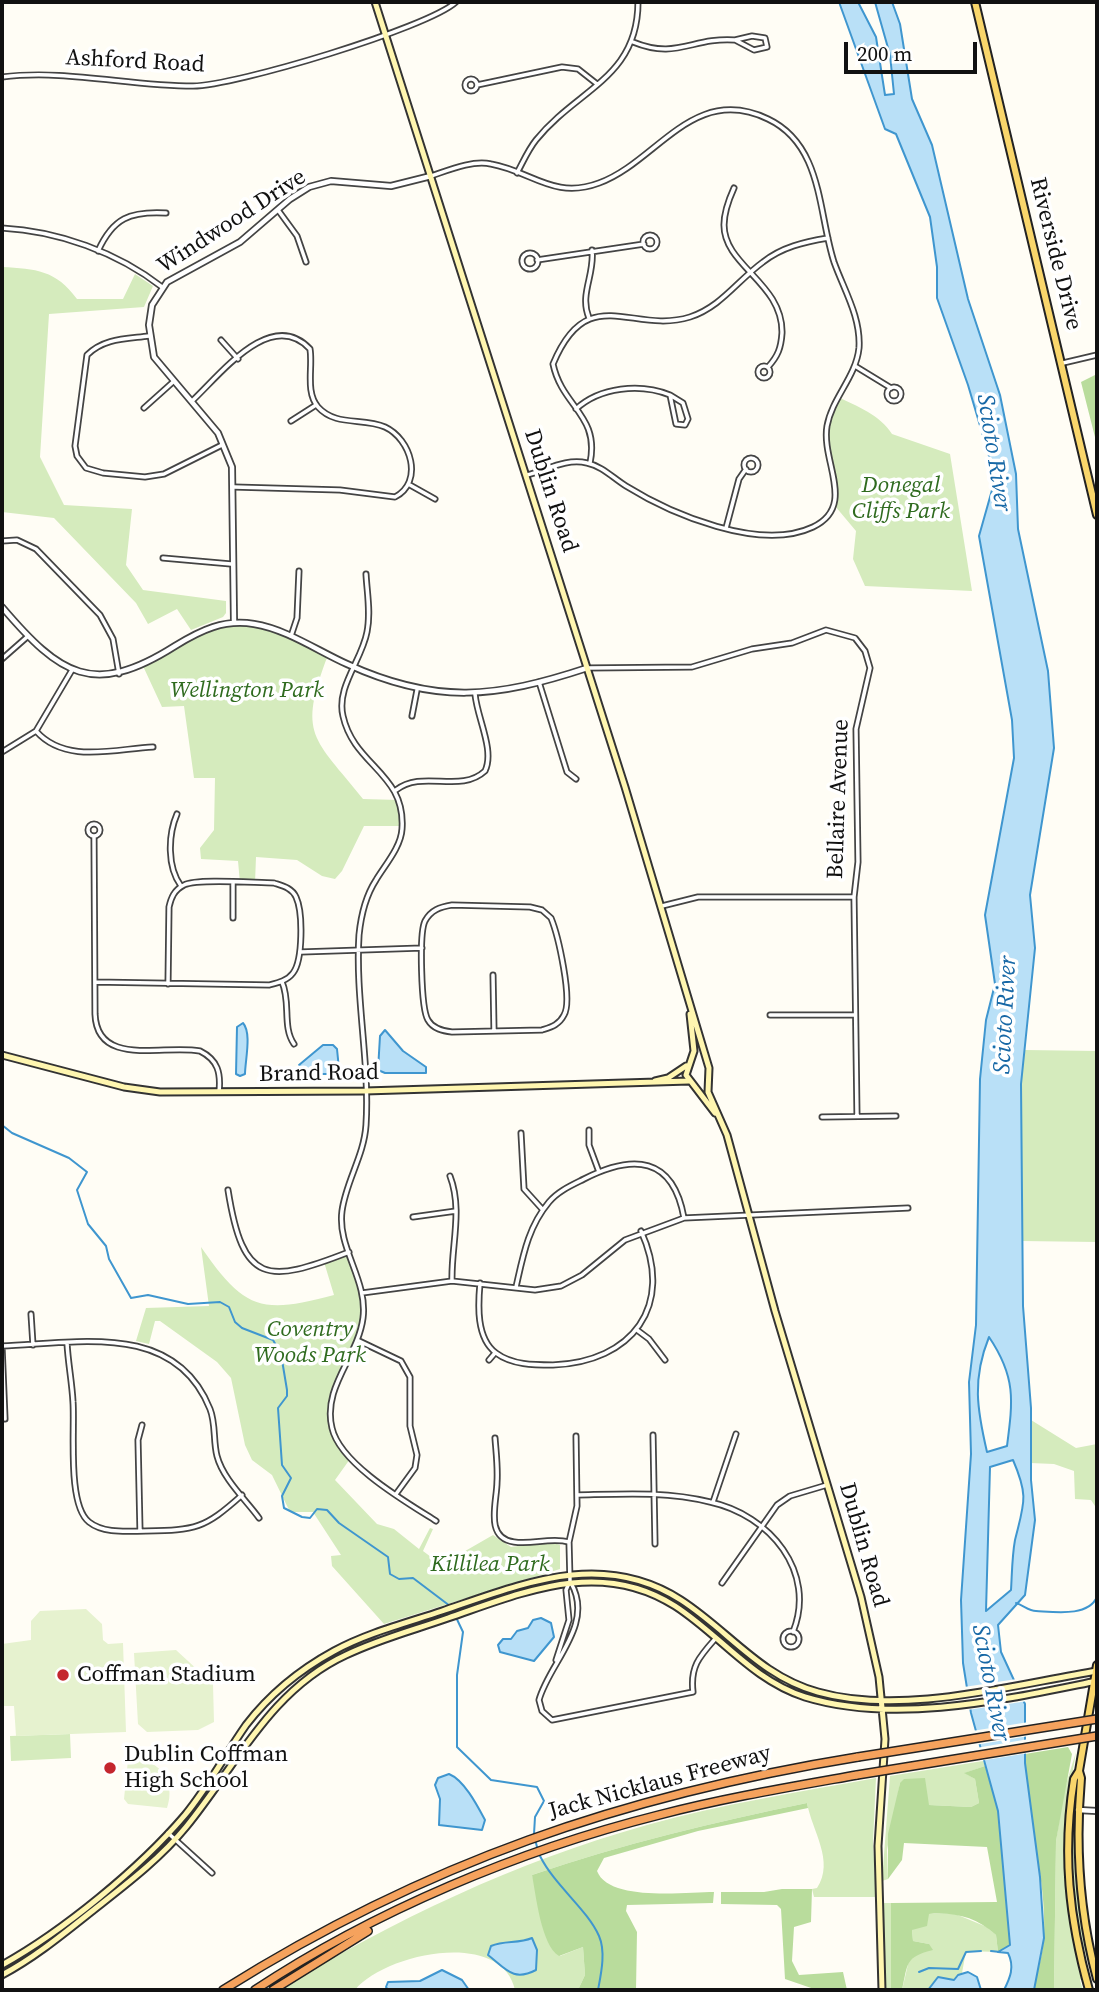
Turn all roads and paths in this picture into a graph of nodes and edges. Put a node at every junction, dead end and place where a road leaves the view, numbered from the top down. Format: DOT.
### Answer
graph roads {
  1 [pos="375,2"];
  2 [pos="456,2"];
  3 [pos="638,2"];
  4 [pos="975,2"];
  5 [pos="386,34"];
  6 [pos="735,40"];
  7 [pos="634,42"];
  8 [pos="2,77"];
  9 [pos="597,84"];
  10 [pos="477,85"];
  11 [pos="517,173"];
  12 [pos="431,176"];
  13 [pos="734,188"];
  14 [pos="278,210"];
  15 [pos="166,213"];
  16 [pos="2,228"];
  17 [pos="828,239"];
  18 [pos="644,244"];
  19 [pos="592,250"];
  20 [pos="98,251"];
  21 [pos="537,260"];
  22 [pos="306,262"];
  23 [pos="752,272"];
  24 [pos="163,287"];
  25 [pos="589,318"];
  26 [pos="149,336"];
  27 [pos="221,340"];
  28 [pos="1097,355"];
  29 [pos="238,359"];
  30 [pos="1063,363"];
  31 [pos="855,366"];
  32 [pos="768,367"];
  33 [pos="173,382"];
  34 [pos="891,388"];
  35 [pos="670,395"];
  36 [pos="191,402"];
  37 [pos="316,405"];
  38 [pos="144,408"];
  39 [pos="576,409"];
  40 [pos="290,421"];
  41 [pos="224,444"];
  42 [pos="590,463"];
  43 [pos="746,469"];
  44 [pos="527,475"];
  45 [pos="410,485"];
  46 [pos="234,487"];
  47 [pos="435,499"];
  48 [pos="1097,515"];
  49 [pos="726,528"];
  50 [pos="2,541"];
  51 [pos="163,558"];
  52 [pos="231,564"];
  53 [pos="299,571"];
  54 [pos="366,574"];
  55 [pos="2,607"];
  56 [pos="234,622"];
  57 [pos="27,637"];
  58 [pos="290,638"];
  59 [pos="2,659"];
  60 [pos="355,668"];
  61 [pos="587,668"];
  62 [pos="72,670"];
  63 [pos="119,674"];
  64 [pos="539,682"];
  65 [pos="418,690"];
  66 [pos="475,694"];
  67 [pos="412,716"];
  68 [pos="36,732"];
  69 [pos="153,747"];
  70 [pos="2,752"];
  71 [pos="576,779"];
  72 [pos="396,790"];
  73 [pos="177,814"];
  74 [pos="94,837"];
  75 [pos="233,883"];
  76 [pos="181,886"];
  77 [pos="854,897"];
  78 [pos="662,906"];
  79 [pos="233,918"];
  80 [pos="422,948"];
  81 [pos="359,950"];
  82 [pos="300,952"];
  83 [pos="493,975"];
  84 [pos="95,982"];
  85 [pos="282,982"];
  86 [pos="168,984"];
  87 [pos="687,993"];
  88 [pos="770,1015"];
  89 [pos="855,1015"];
  90 [pos="494,1031"];
  91 [pos="294,1044"];
  92 [pos="2,1055"];
  93 [pos="705,1063"];
  94 [pos="689,1064"];
  95 [pos="708,1078"];
  96 [pos="692,1083"];
  97 [pos="642,1085"];
  98 [pos="365,1091"];
  99 [pos="219,1092"];
  100 [pos="857,1116"];
  101 [pos="896,1116"];
  102 [pos="822,1117"];
  103 [pos="722,1122"];
  104 [pos="589,1130"];
  105 [pos="521,1133"];
  106 [pos="599,1172"];
  107 [pos="450,1176"];
  108 [pos="228,1190"];
  109 [pos="908,1208"];
  110 [pos="543,1210"];
  111 [pos="456,1211"];
  112 [pos="747,1214"];
  113 [pos="413,1217"];
  114 [pos="684,1219"];
  115 [pos="641,1231"];
  116 [pos="349,1252"];
  117 [pos="452,1281"];
  118 [pos="480,1283"];
  119 [pos="516,1287"];
  120 [pos="362,1293"];
  121 [pos="31,1314"];
  122 [pos="637,1330"];
  123 [pos="357,1340"];
  124 [pos="67,1343"];
  125 [pos="33,1345"];
  126 [pos="2,1346"];
  127 [pos="495,1353"];
  128 [pos="489,1360"];
  129 [pos="665,1360"];
  130 [pos="5,1419"];
  131 [pos="142,1425"];
  132 [pos="736,1434"];
  133 [pos="653,1435"];
  134 [pos="576,1436"];
  135 [pos="495,1437"];
  136 [pos="827,1485"];
  137 [pos="654,1493"];
  138 [pos="396,1494"];
  139 [pos="577,1494"];
  140 [pos="242,1495"];
  141 [pos="713,1502"];
  142 [pos="260,1518"];
  143 [pos="436,1521"];
  144 [pos="761,1527"];
  145 [pos="140,1531"];
  146 [pos="569,1542"];
  147 [pos="655,1544"];
  148 [pos="569,1573"];
  149 [pos="570,1581"];
  150 [pos="722,1583"];
  151 [pos="793,1632"];
  152 [pos="715,1639"];
  153 [pos="1097,1669"];
  154 [pos="1095,1682"];
  155 [pos="882,1699"];
  156 [pos="884,1709"];
  157 [pos="1097,1719"];
  158 [pos="1097,1736"];
  159 [pos="1079,1770"];
  160 [pos="1078,1810"];
  161 [pos="1097,1811"];
  162 [pos="168,1833"];
  163 [pos="175,1839"];
  164 [pos="212,1873"];
  165 [pos="387,1917"];
  166 [pos="2,1965"];
  167 [pos="2,1975"];
  168 [pos="1097,1979"];
  169 [pos="1097,1989"];
  170 [pos="223,1990"];
  171 [pos="255,1990"];
  172 [pos="273,1990"];
  173 [pos="882,1990"];
  174 [pos="1090,1990"];
  1 -- 5 [label="main road, Dublin Road"];
  2 -- 5 [label="street, Ashford Road"];
  3 -- 7 [label="street"];
  4 -- 30 [label="main road, Riverside Drive"];
  5 -- 8 [label="street, Ashford Road"];
  5 -- 12 [label="main road, Dublin Road"];
  6 -- 6 [label="street"];
  6 -- 7 [label="street"];
  7 -- 9 [label="street"];
  9 -- 10 [label="street"];
  9 -- 11 [label="street"];
  11 -- 12 [label="street"];
  11 -- 17 [label="street"];
  12 -- 14 [label="street, Windwood Drive"];
  12 -- 44 [label="main road, Dublin Road"];
  13 -- 23 [label="street"];
  14 -- 22 [label="street"];
  14 -- 24 [label="street, Windwood Drive"];
  15 -- 20 [label="street"];
  16 -- 20 [label="street"];
  17 -- 23 [label="street"];
  17 -- 31 [label="street"];
  18 -- 19 [label="street"];
  19 -- 21 [label="street"];
  19 -- 25 [label="street"];
  20 -- 24 [label="street"];
  21 -- 21 [label="street"];
  23 -- 25 [label="street"];
  23 -- 32 [label="street"];
  24 -- 26 [label="street, Windwood Drive"];
  25 -- 39 [label="street"];
  26 -- 33 [label="street"];
  26 -- 41 [label="street"];
  27 -- 29 [label="street"];
  28 -- 30 [label="street"];
  29 -- 36 [label="street"];
  29 -- 37 [label="street"];
  30 -- 48 [label="main road, Riverside Drive"];
  31 -- 34 [label="street"];
  31 -- 49 [label="street"];
  33 -- 36 [label="street"];
  33 -- 38 [label="street"];
  35 -- 35 [label="street"];
  35 -- 39 [label="street"];
  36 -- 41 [label="street"];
  37 -- 40 [label="street"];
  37 -- 45 [label="street"];
  39 -- 42 [label="street"];
  41 -- 46 [label="street"];
  42 -- 44 [label="street"];
  42 -- 49 [label="street"];
  43 -- 49 [label="street"];
  44 -- 61 [label="main road, Dublin Road"];
  45 -- 46 [label="street"];
  45 -- 47 [label="street"];
  46 -- 52 [label="street"];
  50 -- 63 [label="street"];
  51 -- 52 [label="street"];
  52 -- 56 [label="street"];
  53 -- 58 [label="street"];
  54 -- 60 [label="street"];
  55 -- 57 [label="street"];
  56 -- 58 [label="street"];
  56 -- 63 [label="street"];
  57 -- 59 [label="street"];
  57 -- 62 [label="street"];
  58 -- 60 [label="street"];
  60 -- 65 [label="street"];
  60 -- 72 [label="street"];
  61 -- 64 [label="street"];
  61 -- 77 [label="street, Bellaire Avenue"];
  61 -- 78 [label="main road, Dublin Road"];
  62 -- 63 [label="street"];
  62 -- 68 [label="street"];
  64 -- 66 [label="street"];
  64 -- 71 [label="street"];
  65 -- 66 [label="street"];
  65 -- 67 [label="street"];
  66 -- 72 [label="street"];
  68 -- 69 [label="street"];
  68 -- 70 [label="street"];
  72 -- 81 [label="street"];
  73 -- 76 [label="street"];
  74 -- 84 [label="street"];
  75 -- 76 [label="street"];
  75 -- 79 [label="street"];
  75 -- 82 [label="street"];
  76 -- 86 [label="street"];
  77 -- 78 [label="street"];
  77 -- 89 [label="street, Bellaire Avenue"];
  78 -- 87 [label="main road, Dublin Road"];
  80 -- 81 [label="street"];
  80 -- 90 [label="street"];
  80 -- 90 [label="street"];
  81 -- 82 [label="street"];
  81 -- 98 [label="street"];
  82 -- 85 [label="street"];
  83 -- 90 [label="street"];
  84 -- 86 [label="street"];
  84 -- 99 [label="street"];
  85 -- 86 [label="street"];
  85 -- 91 [label="street"];
  87 -- 93 [label="main road, Dublin Road"];
  87 -- 94 [label="main road, Dublin Road"];
  88 -- 89 [label="street"];
  89 -- 100 [label="street, Bellaire Avenue"];
  92 -- 99 [label="main road, Brand Road"];
  93 -- 94 [label="main road"];
  93 -- 95 [label="main road"];
  94 -- 96 [label="main road"];
  94 -- 97 [label="main road, Brand Road"];
  95 -- 96 [label="main road"];
  95 -- 103 [label="main road, Dublin Road"];
  96 -- 97 [label="main road, Brand Road"];
  96 -- 103 [label="main road, Dublin Road"];
  97 -- 98 [label="main road, Brand Road"];
  98 -- 99 [label="main road, Brand Road"];
  98 -- 116 [label="street"];
  100 -- 101 [label="street"];
  100 -- 102 [label="street"];
  103 -- 112 [label="main road, Dublin Road"];
  104 -- 106 [label="street"];
  105 -- 110 [label="street"];
  106 -- 110 [label="street"];
  106 -- 114 [label="street"];
  107 -- 111 [label="street"];
  108 -- 116 [label="street"];
  109 -- 112 [label="street"];
  110 -- 119 [label="street"];
  111 -- 113 [label="street"];
  111 -- 117 [label="street"];
  112 -- 114 [label="street"];
  112 -- 136 [label="main road, Dublin Road"];
  114 -- 115 [label="street"];
  115 -- 119 [label="street"];
  115 -- 122 [label="street"];
  116 -- 120 [label="street"];
  117 -- 118 [label="street"];
  117 -- 120 [label="street"];
  118 -- 119 [label="street"];
  118 -- 127 [label="street"];
  120 -- 123 [label="street"];
  121 -- 125 [label="street"];
  122 -- 127 [label="street"];
  122 -- 129 [label="street"];
  123 -- 138 [label="street"];
  123 -- 138 [label="street"];
  124 -- 125 [label="street"];
  124 -- 140 [label="street"];
  124 -- 145 [label="street"];
  125 -- 126 [label="street"];
  126 -- 130 [label="street"];
  127 -- 128 [label="street"];
  131 -- 145 [label="street"];
  132 -- 141 [label="street"];
  133 -- 137 [label="street"];
  134 -- 139 [label="street"];
  135 -- 146 [label="street"];
  136 -- 144 [label="street"];
  136 -- 155 [label="main road, Dublin Road"];
  137 -- 139 [label="street"];
  137 -- 141 [label="street"];
  137 -- 147 [label="street"];
  138 -- 143 [label="street"];
  139 -- 146 [label="street"];
  140 -- 142 [label="street"];
  140 -- 145 [label="street"];
  141 -- 144 [label="street"];
  144 -- 150 [label="street"];
  144 -- 151 [label="street"];
  146 -- 148 [label="street"];
  148 -- 149 [label="street"];
  148 -- 155 [label="main road"];
  148 -- 162 [label="main road"];
  149 -- 152 [label="main road"];
  149 -- 152 [label="street"];
  149 -- 163 [label="main road"];
  151 -- 151 [label="street"];
  152 -- 156 [label="main road"];
  153 -- 154 [label="main road"];
  153 -- 155 [label="main road"];
  154 -- 156 [label="main road"];
  154 -- 159 [label="main road"];
  155 -- 156 [label="main road, Dublin Road"];
  156 -- 173 [label="main road, Dublin Road"];
  157 -- 170 [label="highway, Jack Nicklaus Freeway, bridge"];
  158 -- 165 [label="highway, Jack Nicklaus Freeway, bridge"];
  159 -- 160 [label="main road"];
  159 -- 174 [label="main road"];
  160 -- 161 [label="street"];
  160 -- 168 [label="main road"];
  162 -- 163 [label="street"];
  162 -- 166 [label="main road"];
  163 -- 164 [label="street"];
  163 -- 167 [label="main road"];
  165 -- 171 [label="highway, Jack Nicklaus Freeway"];
  165 -- 172 [label="highway"];
  169 -- 174 [label="street"];
}
